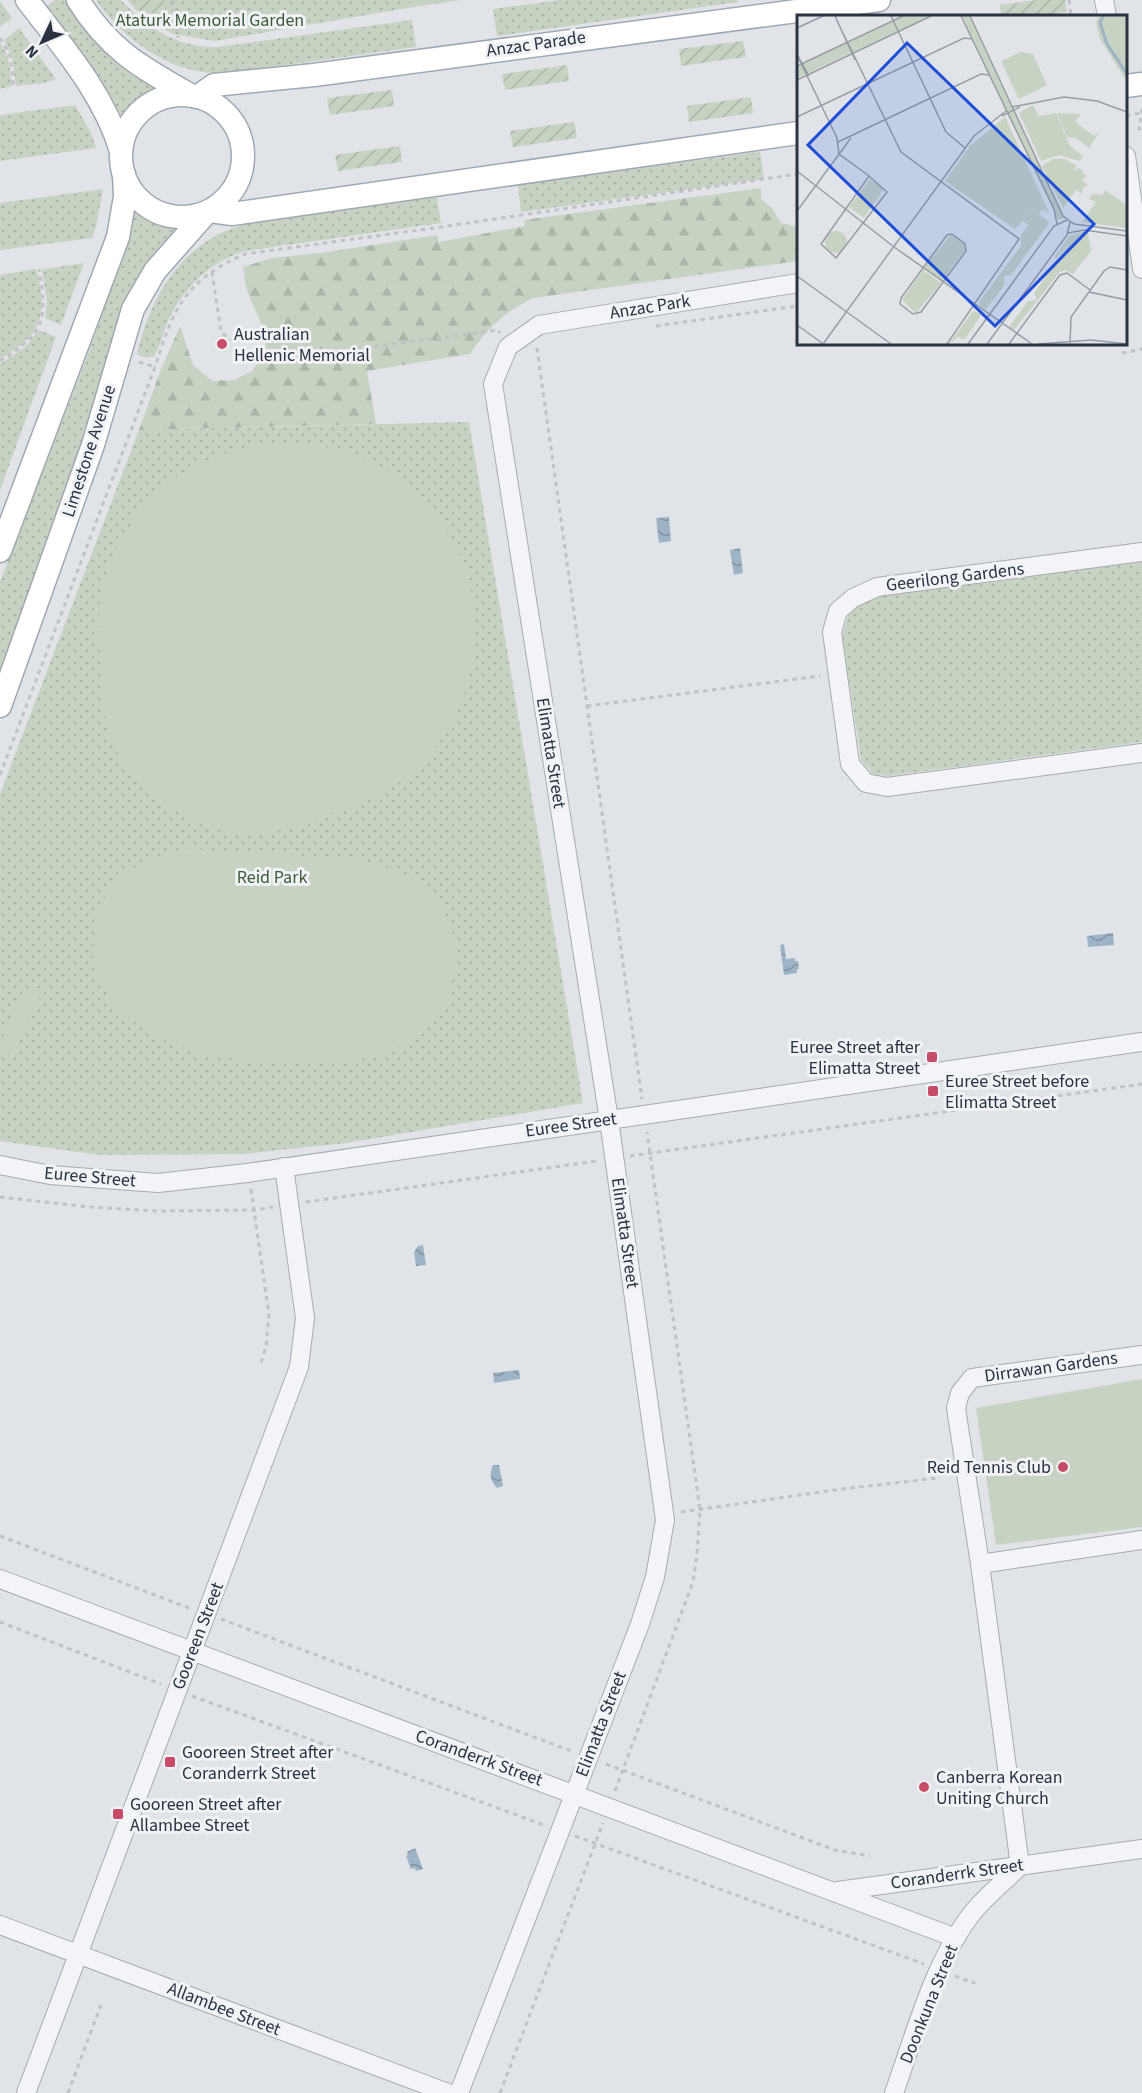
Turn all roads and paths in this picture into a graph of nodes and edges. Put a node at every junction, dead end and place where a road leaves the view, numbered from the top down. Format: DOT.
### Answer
graph roads {
  1 [pos="27,0"];
  2 [pos="78,0"];
  3 [pos="173,0"];
  4 [pos="879,0"];
  5 [pos="1069,0"];
  6 [pos="1104,0"];
  7 [pos="1071,15"];
  8 [pos="1107,15"];
  9 [pos="0,38"];
  10 [pos="178,38"];
  11 [pos="1142,84"];
  12 [pos="1127,86"];
  13 [pos="14,87"];
  14 [pos="195,97"];
  15 [pos="1141,111"];
  16 [pos="1142,128"];
  17 [pos="797,133"];
  18 [pos="121,151"];
  19 [pos="1127,172"];
  20 [pos="124,174"];
  21 [pos="797,174"];
  22 [pos="208,212"];
  23 [pos="1134,230"];
  24 [pos="39,269"];
  25 [pos="1142,269"];
  26 [pos="212,272"];
  27 [pos="797,283"];
  28 [pos="508,347"];
  29 [pos="1142,349"];
  30 [pos="1122,353"];
  31 [pos="0,361"];
  32 [pos="0,551"];
  33 [pos="1142,552"];
  34 [pos="826,675"];
  35 [pos="0,706"];
  36 [pos="587,706"];
  37 [pos="1142,753"];
  38 [pos="0,775"];
  39 [pos="1142,1042"];
  40 [pos="1142,1083"];
  41 [pos="609,1120"];
  42 [pos="615,1158"];
  43 [pos="0,1165"];
  44 [pos="284,1167"];
  45 [pos="0,1197"];
  46 [pos="290,1205"];
  47 [pos="255,1210"];
  48 [pos="1142,1354"];
  49 [pos="261,1363"];
  50 [pos="938,1478"];
  51 [pos="700,1510"];
  52 [pos="0,1536"];
  53 [pos="1142,1540"];
  54 [pos="980,1564"];
  55 [pos="0,1579"];
  56 [pos="206,1614"];
  57 [pos="0,1622"];
  58 [pos="192,1652"];
  59 [pos="178,1690"];
  60 [pos="589,1758"];
  61 [pos="575,1793"];
  62 [pos="561,1831"];
  63 [pos="1142,1849"];
  64 [pos="870,1856"];
  65 [pos="1020,1866"];
  66 [pos="833,1891"];
  67 [pos="0,1925"];
  68 [pos="956,1938"];
  69 [pos="79,1955"];
  70 [pos="939,1969"];
  71 [pos="975,1983"];
  72 [pos="101,2005"];
  73 [pos="26,2093"];
  74 [pos="68,2093"];
  75 [pos="448,2093"];
  76 [pos="459,2093"];
  77 [pos="894,2093"];
  1 -- 18 [label="main road"];
  2 -- 14 [label="main road"];
  3 -- 10 [label="path"];
  4 -- 14 [label="main road, Anzac Parade"];
  5 -- 7 [label="path"];
  6 -- 8 [label="street"];
  9 -- 13 [label="path"];
  11 -- 12 [label="main road"];
  14 -- 18 [label="main road"];
  14 -- 22 [label="main road"];
  15 -- 16 [label="path"];
  17 -- 22 [label="main road"];
  18 -- 20 [label="main road"];
  19 -- 23 [label="street"];
  20 -- 22 [label="main road"];
  20 -- 32 [label="main road"];
  21 -- 26 [label="path"];
  22 -- 35 [label="main road, Limestone Avenue"];
  23 -- 25 [label="street"];
  24 -- 31 [label="path"];
  26 -- 28 [label="path"];
  26 -- 38 [label="path"];
  27 -- 28 [label="street, Anzac Park"];
  28 -- 41 [label="street, Elimatta Street"];
  29 -- 30 [label="path"];
  33 -- 37 [label="street, Geerilong Gardens"];
  34 -- 36 [label="path"];
  39 -- 41 [label="street, Euree Street"];
  40 -- 42 [label="path"];
  41 -- 42 [label="street, Elimatta Street"];
  41 -- 44 [label="street, Euree Street"];
  42 -- 46 [label="path"];
  42 -- 60 [label="street, Elimatta Street"];
  43 -- 44 [label="street, Euree Street"];
  44 -- 46 [label="street, Gooreen Street"];
  45 -- 47 [label="path"];
  46 -- 47 [label="path"];
  46 -- 56 [label="street, Gooreen Street"];
  47 -- 49 [label="path"];
  48 -- 54 [label="street, Dirrawan Gardens"];
  50 -- 51 [label="path"];
  52 -- 56 [label="path"];
  53 -- 54 [label="street"];
  54 -- 65 [label="street, Dirrawan Gardens"];
  55 -- 58 [label="street, Coranderrk Street"];
  56 -- 58 [label="street, Gooreen Street"];
  56 -- 60 [label="path"];
  57 -- 59 [label="path"];
  58 -- 59 [label="street, Gooreen Street"];
  58 -- 61 [label="street, Coranderrk Street"];
  59 -- 62 [label="path"];
  59 -- 69 [label="street, Gooreen Street"];
  60 -- 61 [label="street, Elimatta Street"];
  60 -- 64 [label="path"];
  61 -- 62 [label="street, Elimatta Street"];
  61 -- 66 [label="street, Coranderrk Street"];
  62 -- 70 [label="path"];
  62 -- 76 [label="street, Elimatta Street"];
  63 -- 65 [label="street, Coranderrk Street"];
  65 -- 66 [label="street, Coranderrk Street"];
  65 -- 68 [label="street, Doonkuna Street"];
  66 -- 68 [label="street"];
  67 -- 69 [label="street, Allambee Street"];
  68 -- 70 [label="street, Doonkuna Street"];
  69 -- 73 [label="street, Gooreen Street"];
  69 -- 75 [label="street, Allambee Street"];
  70 -- 71 [label="path"];
  70 -- 77 [label="street, Doonkuna Street"];
  72 -- 74 [label="path"];
}
